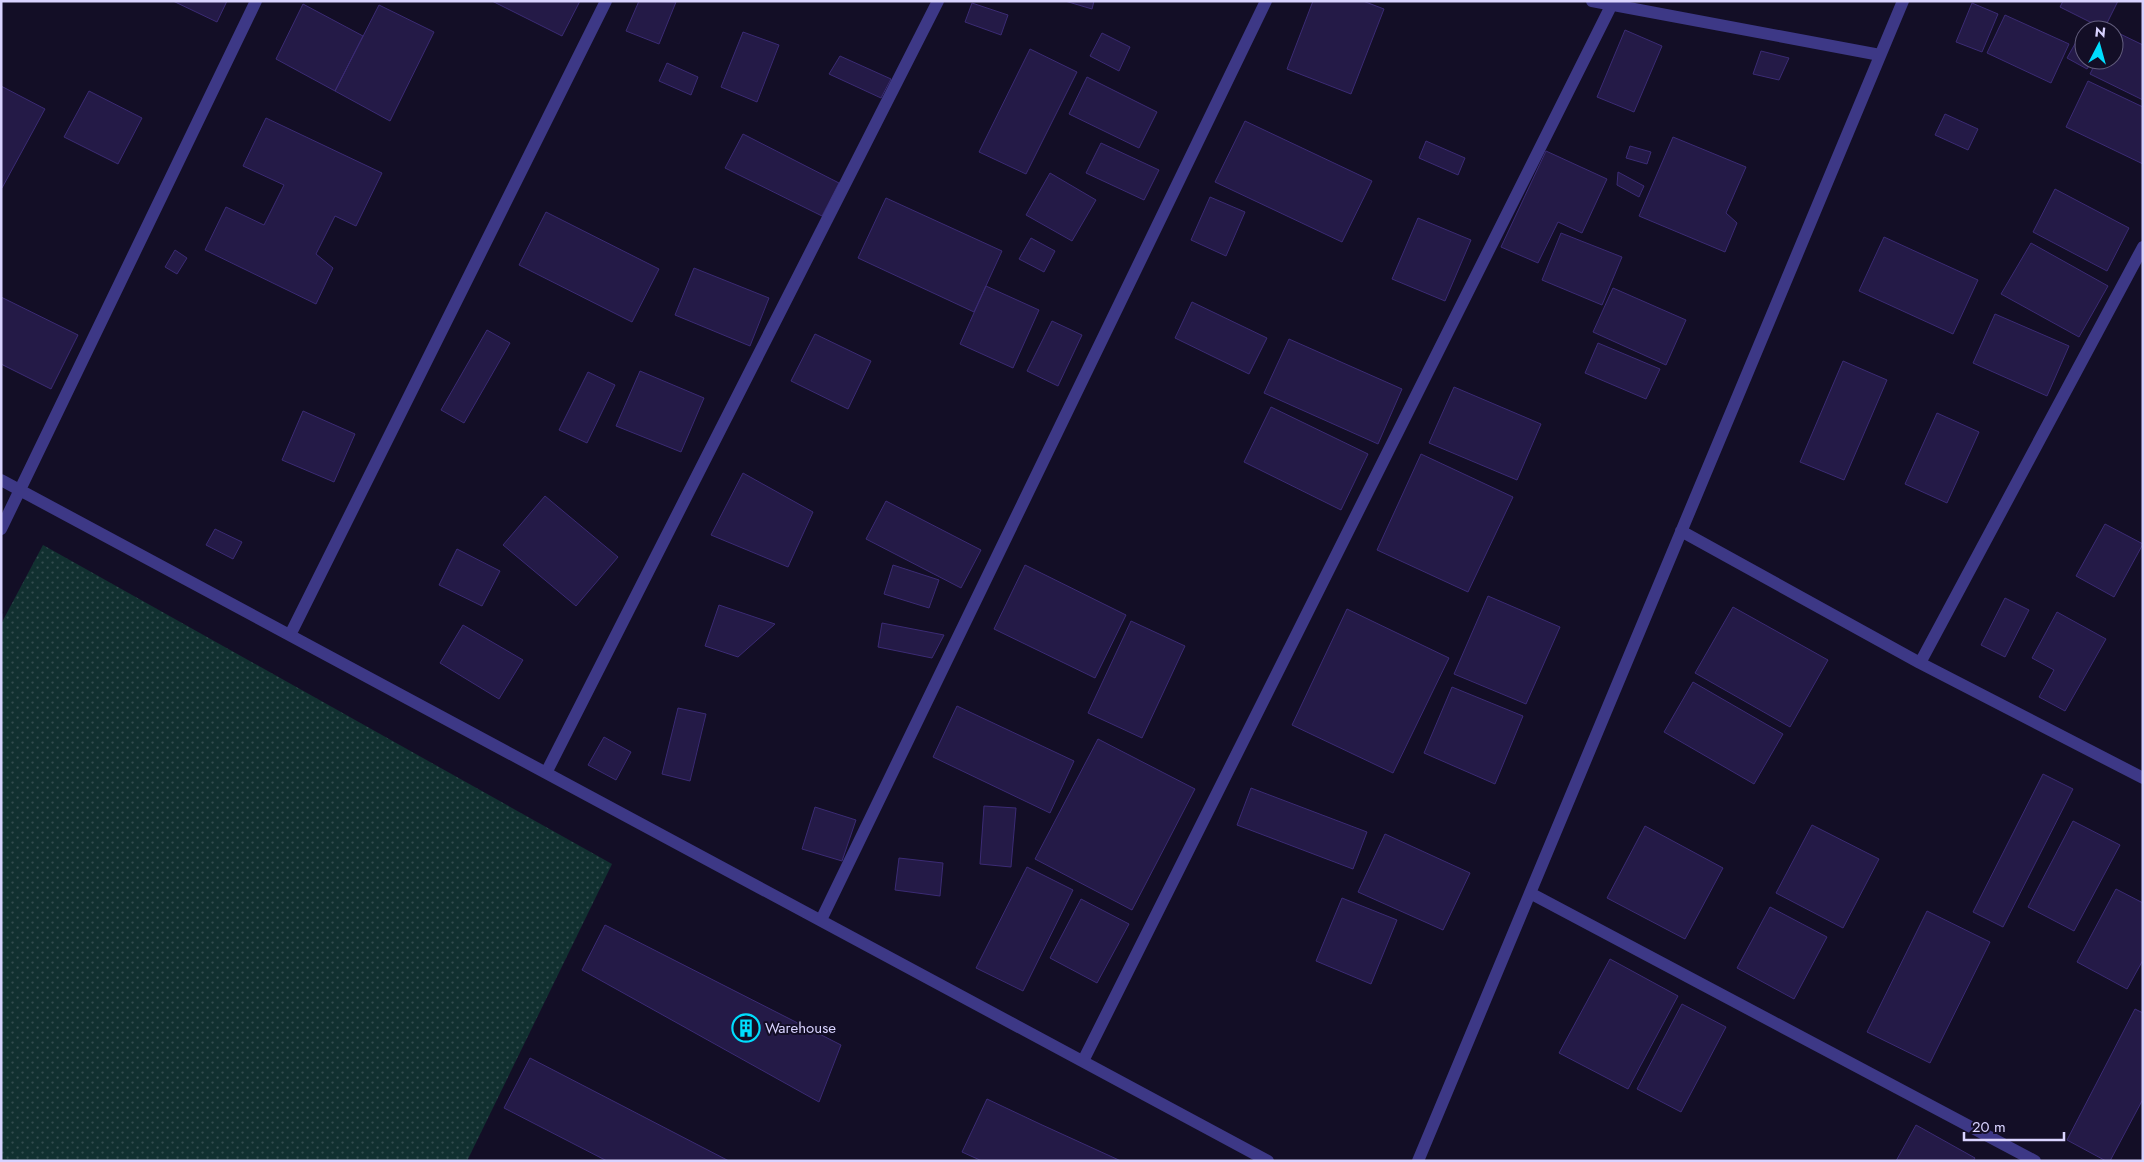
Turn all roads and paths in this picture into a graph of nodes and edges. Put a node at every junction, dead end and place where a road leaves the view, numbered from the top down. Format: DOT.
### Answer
graph roads {
  1 [pos="256,1"];
  2 [pos="606,1"];
  3 [pos="938,1"];
  4 [pos="1266,1"];
  5 [pos="1592,1"];
  6 [pos="1903,1"];
  7 [pos="1612,4"];
  8 [pos="1880,55"];
  9 [pos="2143,247"];
  10 [pos="1,480"];
  11 [pos="20,490"];
  12 [pos="1,529"];
  13 [pos="1681,531"];
  14 [pos="290,635"];
  15 [pos="1920,663"];
  16 [pos="546,773"];
  17 [pos="2143,778"];
  18 [pos="1530,893"];
  19 [pos="821,920"];
  20 [pos="1083,1061"];
  21 [pos="1268,1161"];
  22 [pos="1418,1161"];
  23 [pos="2035,1161"];
  1 -- 11 [label="street"];
  2 -- 14 [label="street"];
  3 -- 16 [label="street"];
  4 -- 19 [label="street"];
  5 -- 7 [label="street"];
  6 -- 8 [label="street"];
  7 -- 8 [label="street"];
  7 -- 20 [label="street"];
  8 -- 13 [label="street"];
  9 -- 15 [label="street"];
  10 -- 11 [label="street"];
  11 -- 12 [label="street"];
  11 -- 14 [label="street"];
  13 -- 15 [label="street"];
  13 -- 18 [label="street"];
  14 -- 16 [label="street"];
  15 -- 17 [label="street"];
  16 -- 19 [label="street"];
  18 -- 22 [label="street"];
  18 -- 23 [label="street"];
  19 -- 20 [label="street"];
  20 -- 21 [label="street"];
}
